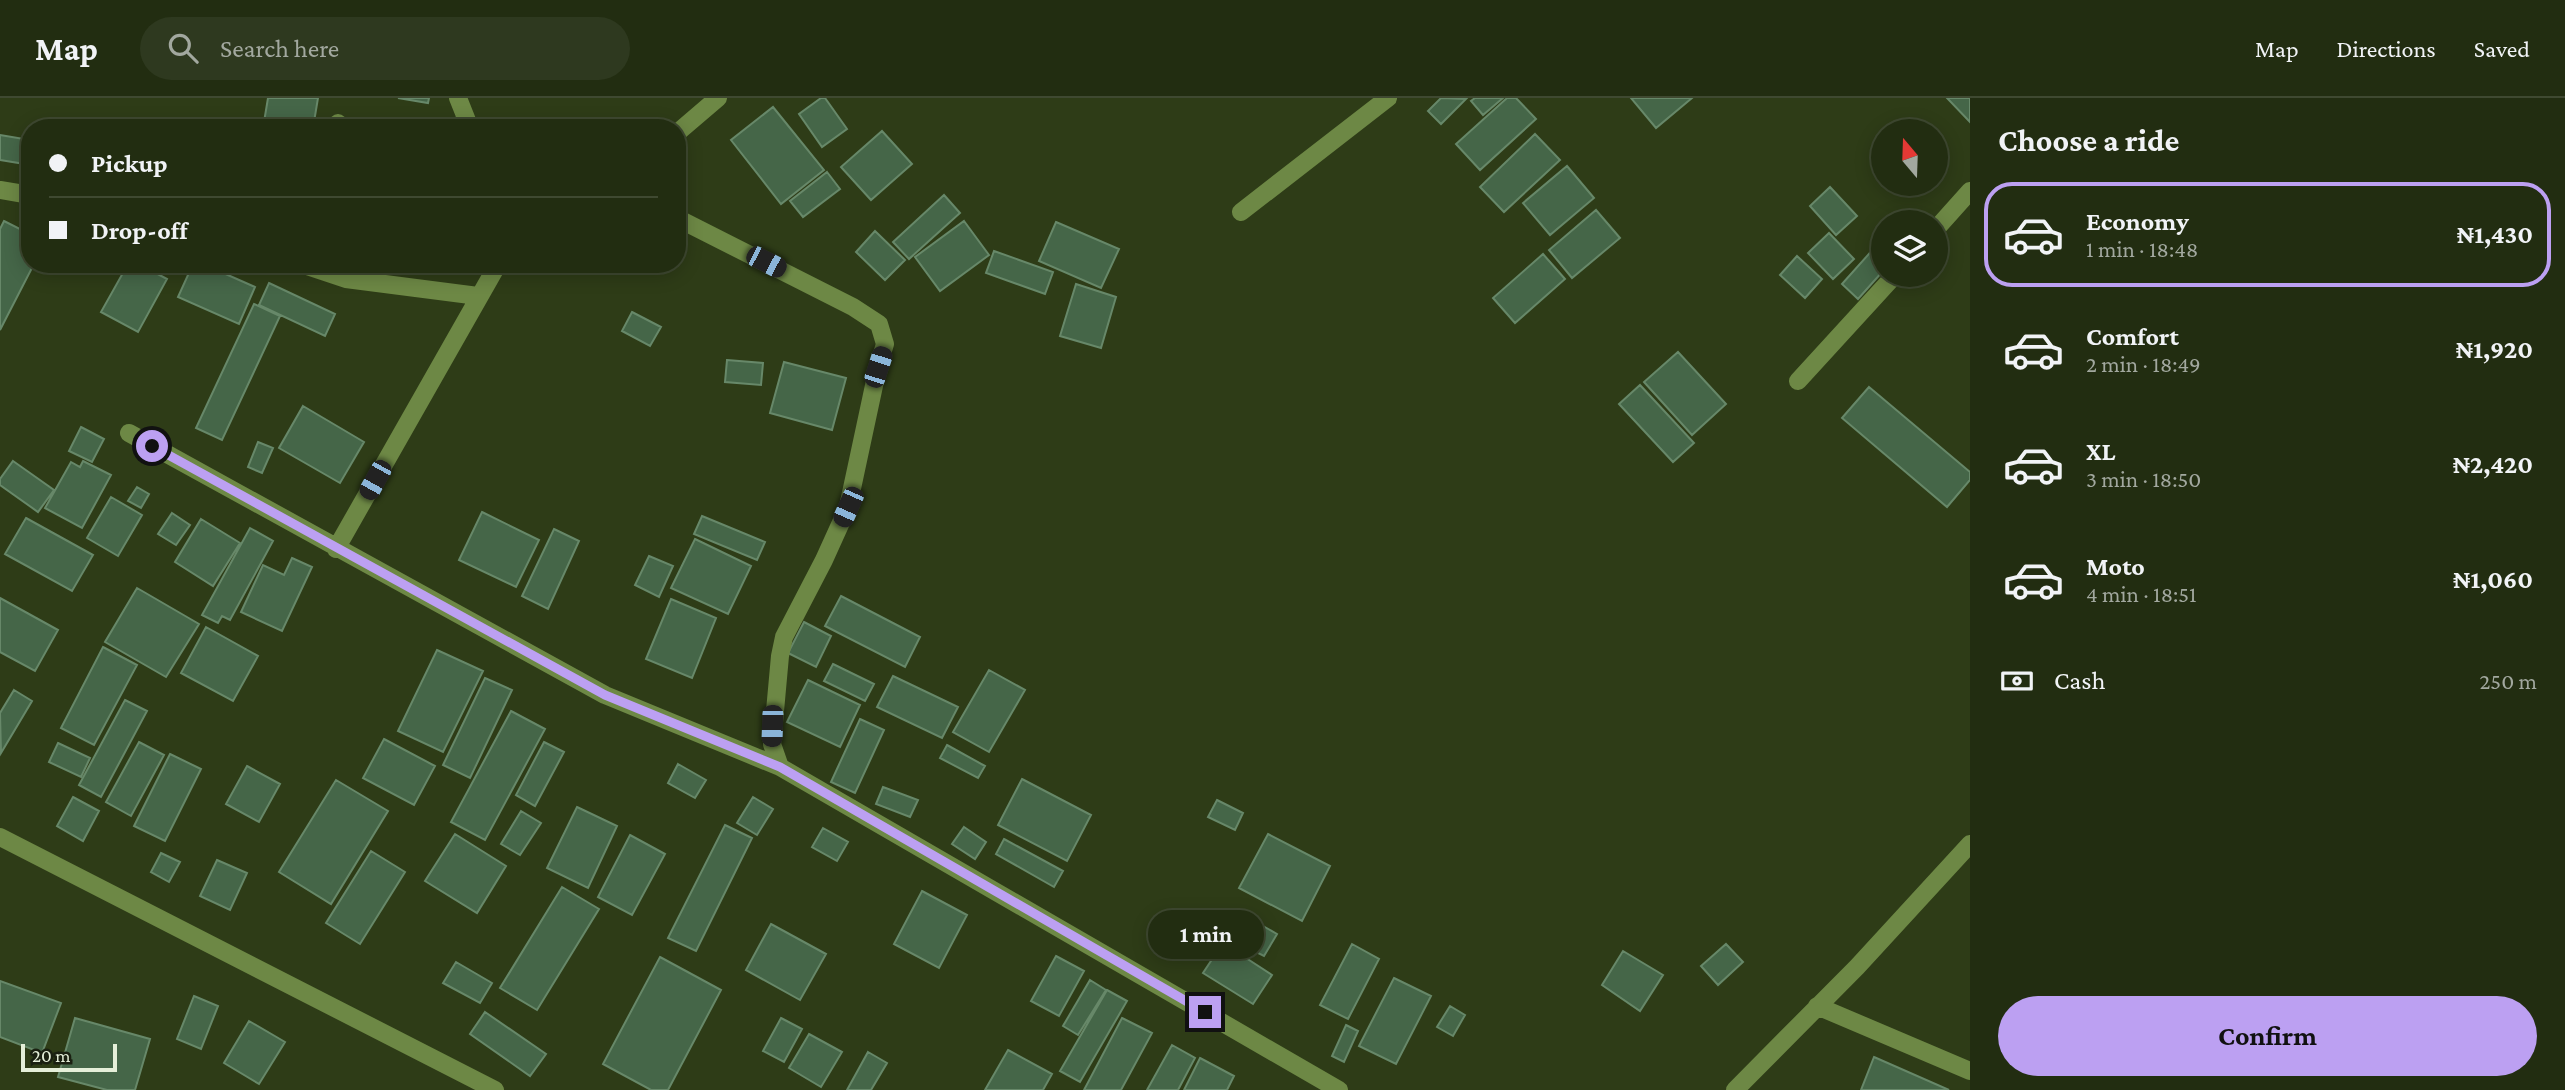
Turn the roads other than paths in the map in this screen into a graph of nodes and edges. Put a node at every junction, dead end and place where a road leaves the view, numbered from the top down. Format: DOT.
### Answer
graph roads {
  1 [pos="458,98"];
  2 [pos="718,98"];
  3 [pos="1388,98"];
  4 [pos="466,119"];
  5 [pos="686,125"];
  6 [pos="0,190"];
  7 [pos="1970,191"];
  8 [pos="21,194"];
  9 [pos="1241,212"];
  10 [pos="1948,216"];
  11 [pos="686,223"];
  12 [pos="328,273"];
  13 [pos="492,273"];
  14 [pos="1884,287"];
  15 [pos="478,296"];
  16 [pos="1798,381"];
  17 [pos="129,433"];
  18 [pos="336,549"];
  19 [pos="780,767"];
  20 [pos="0,837"];
  21 [pos="1970,844"];
  22 [pos="1817,1006"];
  23 [pos="1970,1071"];
  24 [pos="495,1090"];
  25 [pos="1339,1090"];
  26 [pos="1735,1090"];
  1 -- 4 [label="street"];
  2 -- 5 [label="street"];
  3 -- 9 [label="street"];
  6 -- 8 [label="street"];
  7 -- 10 [label="street"];
  11 -- 19 [label="street"];
  12 -- 15 [label="street"];
  13 -- 15 [label="street"];
  14 -- 16 [label="street"];
  15 -- 18 [label="street"];
  17 -- 18 [label="street"];
  18 -- 19 [label="street"];
  19 -- 25 [label="street"];
  20 -- 24 [label="street"];
  21 -- 22 [label="street"];
  22 -- 23 [label="street"];
  22 -- 26 [label="street"];
}
